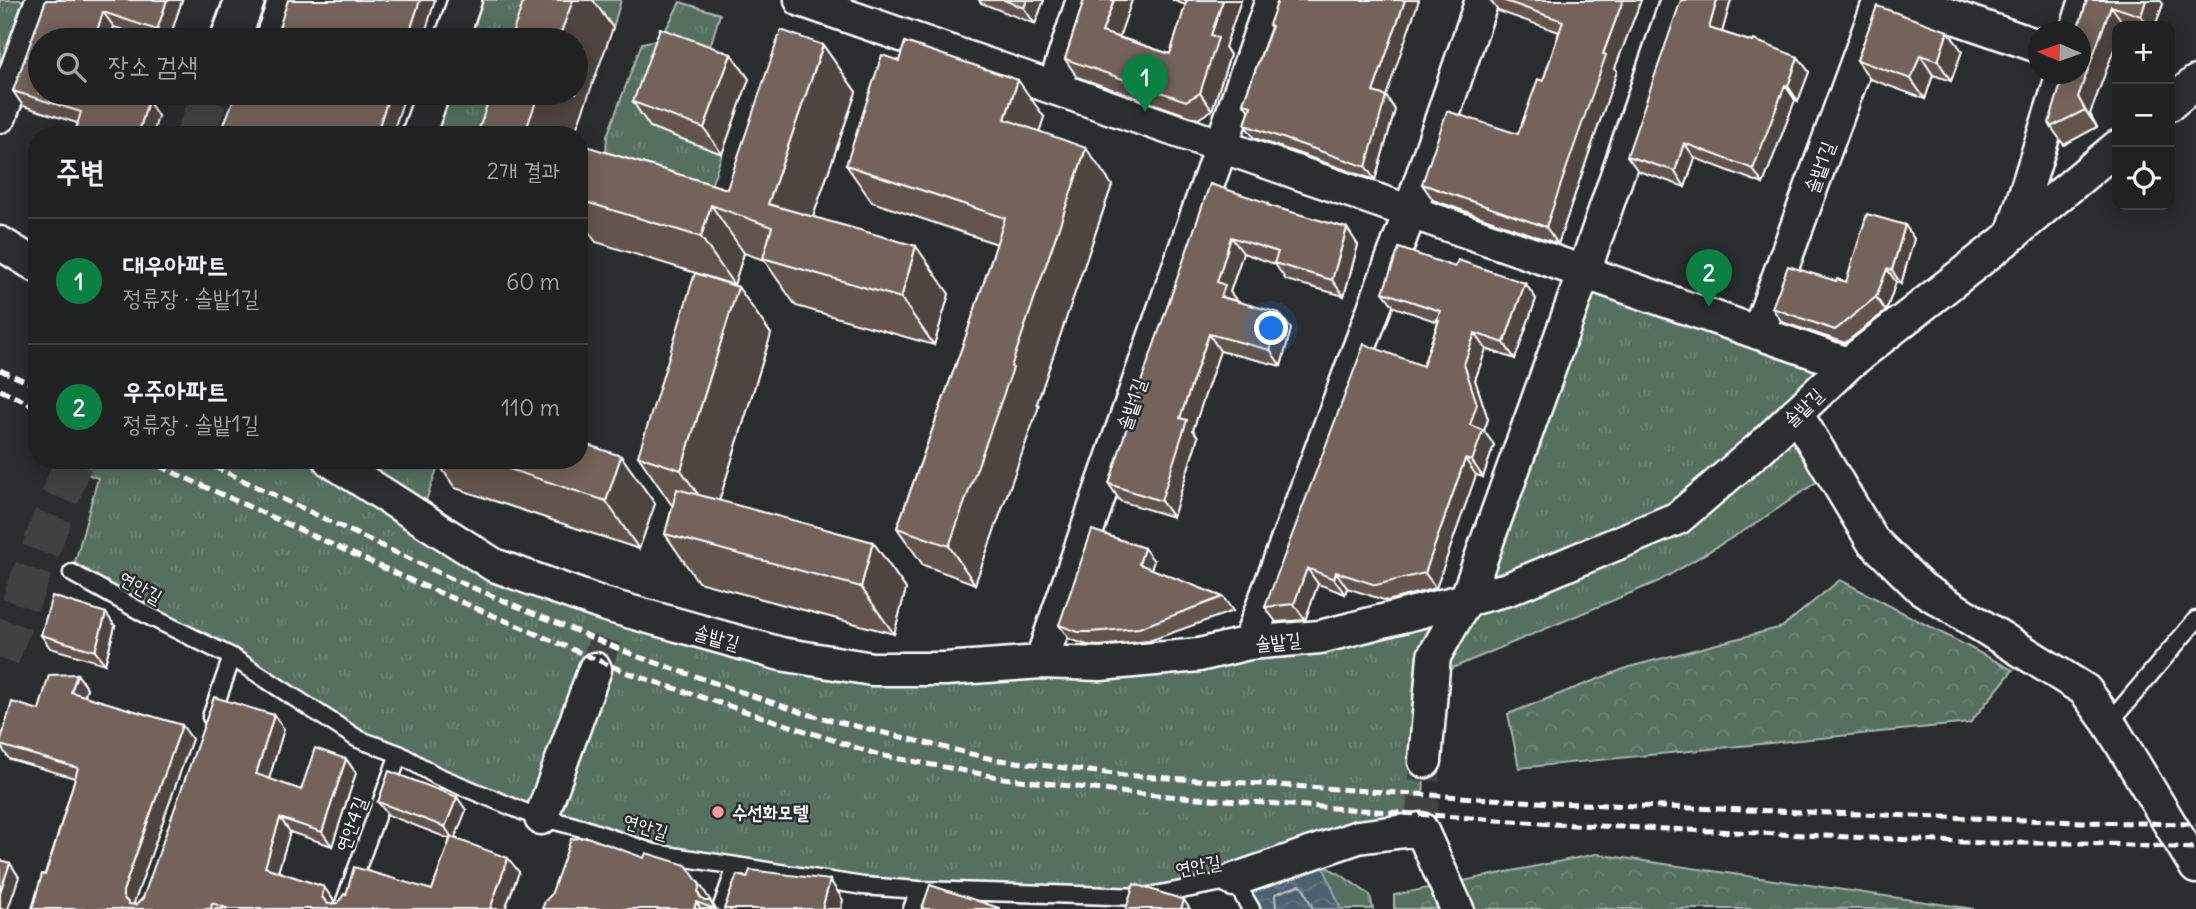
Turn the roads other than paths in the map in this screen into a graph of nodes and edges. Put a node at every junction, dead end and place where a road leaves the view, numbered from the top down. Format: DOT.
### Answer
graph roads {
  1 [pos="42,0"];
  2 [pos="245,0"];
  3 [pos="465,0"];
  4 [pos="801,0"];
  5 [pos="1083,0"];
  6 [pos="1272,0"];
  7 [pos="1482,0"];
  8 [pos="1677,0"];
  9 [pos="1880,0"];
  10 [pos="1905,0"];
  11 [pos="2086,0"];
  12 [pos="875,12"];
  13 [pos="2079,21"];
  14 [pos="32,28"];
  15 [pos="234,28"];
  16 [pos="455,28"];
  17 [pos="28,39"];
  18 [pos="2028,42"];
  19 [pos="2196,82"];
  20 [pos="2060,84"];
  21 [pos="1055,88"];
  22 [pos="2175,100"];
  23 [pos="429,105"];
  24 [pos="0,116"];
  25 [pos="421,126"];
  26 [pos="1221,146"];
  27 [pos="2112,151"];
  28 [pos="1410,212"];
  29 [pos="2011,235"];
  30 [pos="0,243"];
  31 [pos="28,260"];
  32 [pos="1584,272"];
  33 [pos="1758,333"];
  34 [pos="1848,364"];
  35 [pos="1796,413"];
  36 [pos="344,469"];
  37 [pos="72,573"];
  38 [pos="1466,600"];
  39 [pos="2196,620"];
  40 [pos="1249,643"];
  41 [pos="232,657"];
  42 [pos="1041,662"];
  43 [pos="595,669"];
  44 [pos="2109,723"];
  45 [pos="205,733"];
  46 [pos="398,754"];
  47 [pos="1425,761"];
  48 [pos="541,818"];
  49 [pos="736,867"];
  50 [pos="2196,867"];
  51 [pos="1234,880"];
  52 [pos="919,890"];
  53 [pos="1142,903"];
  54 [pos="342,909"];
  55 [pos="721,909"];
  56 [pos="912,909"];
  57 [pos="1251,909"];
  58 [pos="1457,909"];
  1 -- 14 [label="street"];
  2 -- 15 [label="main road"];
  3 -- 16 [label="street"];
  4 -- 12 [label="street"];
  5 -- 21 [label="street"];
  6 -- 26 [label="street, 솔밭1길"];
  7 -- 28 [label="street"];
  8 -- 32 [label="street"];
  9 -- 33 [label="street, 솔밭1길"];
  10 -- 18 [label="street"];
  11 -- 13 [label="street"];
  12 -- 21 [label="street"];
  17 -- 24 [label="street"];
  19 -- 22 [label="street"];
  20 -- 29 [label="street"];
  21 -- 26 [label="street"];
  23 -- 25 [label="street"];
  26 -- 28 [label="street"];
  26 -- 42 [label="street, 솔밭1길"];
  27 -- 29 [label="street, 솔밭길"];
  28 -- 32 [label="street"];
  28 -- 40 [label="street"];
  29 -- 34 [label="street, 솔밭길"];
  30 -- 31 [label="street"];
  32 -- 33 [label="street"];
  32 -- 38 [label="street"];
  33 -- 34 [label="street"];
  34 -- 35 [label="street, 솔밭길"];
  35 -- 38 [label="street, 솔밭길"];
  35 -- 44 [label="street"];
  36 -- 42 [label="street, 솔밭길"];
  37 -- 41 [label="lane, 연안길"];
  38 -- 40 [label="street, 솔밭길"];
  38 -- 47 [label="street"];
  39 -- 44 [label="lane"];
  40 -- 42 [label="street, 솔밭길"];
  41 -- 45 [label="lane"];
  41 -- 46 [label="lane, 연안길"];
  43 -- 48 [label="street"];
  44 -- 50 [label="street"];
  46 -- 48 [label="lane, 연안길"];
  46 -- 54 [label="lane, 연안4길"];
  48 -- 49 [label="lane, 연안길"];
  49 -- 52 [label="lane, 연안길"];
  49 -- 55 [label="lane"];
  51 -- 53 [label="lane, 연안길"];
  51 -- 57 [label="lane, 연안길"];
  51 -- 58 [label="street"];
  52 -- 53 [label="lane, 연안길"];
  52 -- 56 [label="lane"];
}
